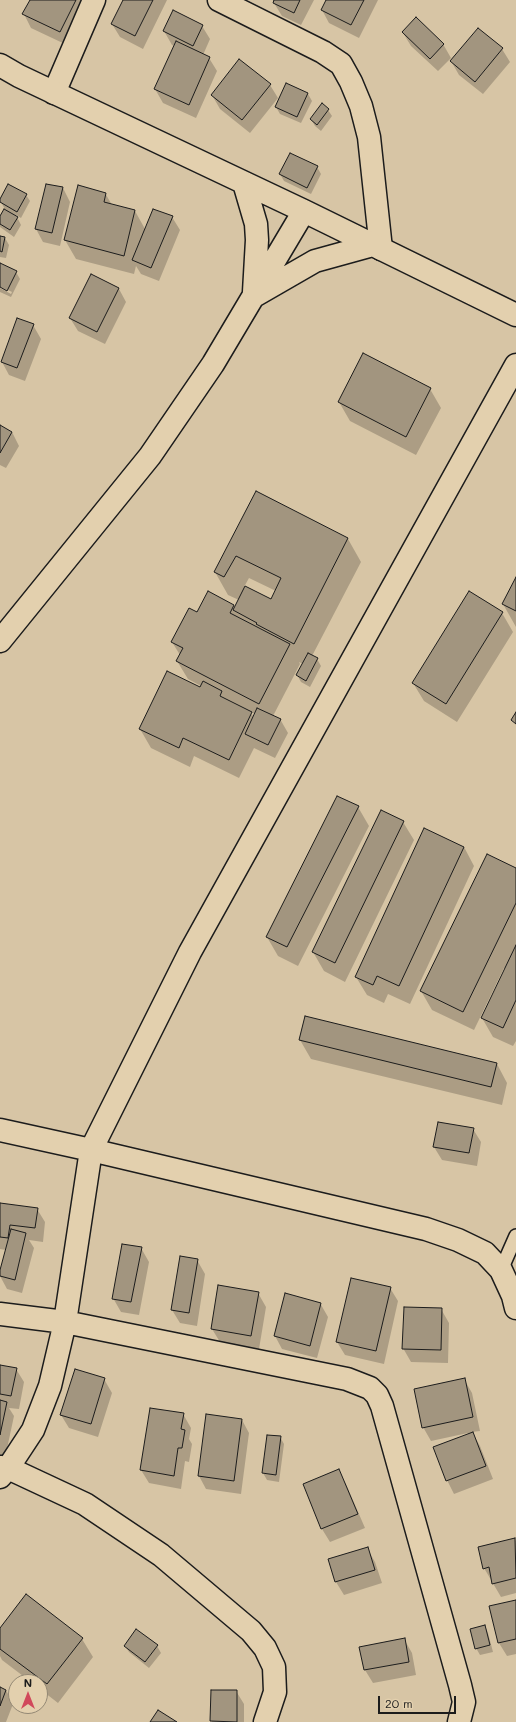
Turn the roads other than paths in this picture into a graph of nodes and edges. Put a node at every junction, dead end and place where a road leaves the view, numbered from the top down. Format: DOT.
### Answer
graph roads {
  1 [pos="94,0"];
  2 [pos="219,0"];
  3 [pos="0,65"];
  4 [pos="54,93"];
  5 [pos="244,183"];
  6 [pos="304,211"];
  7 [pos="381,249"];
  8 [pos="253,297"];
  9 [pos="516,315"];
  10 [pos="516,365"];
  11 [pos="0,641"];
  12 [pos="0,1130"];
  13 [pos="91,1150"];
  14 [pos="516,1236"];
  15 [pos="501,1270"];
  16 [pos="516,1308"];
  17 [pos="0,1314"];
  18 [pos="65,1322"];
  19 [pos="3,1471"];
  20 [pos="265,1722"];
  21 [pos="459,1722"];
  1 -- 4 [label="street"];
  2 -- 7 [label="street"];
  3 -- 4 [label="street"];
  4 -- 5 [label="street"];
  5 -- 6 [label="street"];
  5 -- 8 [label="street"];
  6 -- 7 [label="street"];
  6 -- 8 [label="street"];
  7 -- 8 [label="street"];
  7 -- 9 [label="street"];
  8 -- 11 [label="street"];
  10 -- 13 [label="street"];
  12 -- 13 [label="street"];
  13 -- 15 [label="street"];
  13 -- 18 [label="street"];
  14 -- 15 [label="lane"];
  15 -- 16 [label="street"];
  17 -- 18 [label="street"];
  18 -- 19 [label="street"];
  18 -- 21 [label="street"];
  19 -- 20 [label="street"];
}
